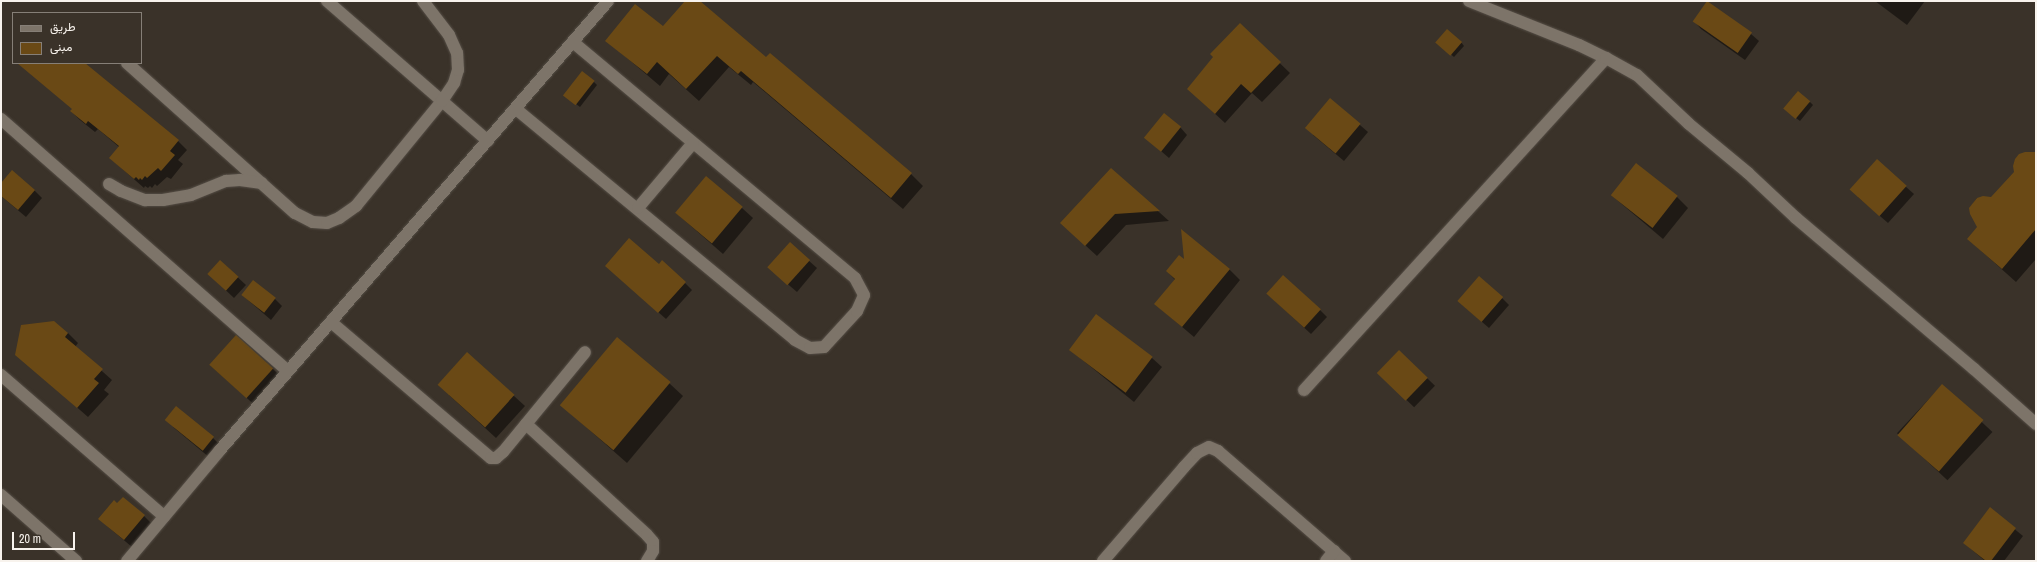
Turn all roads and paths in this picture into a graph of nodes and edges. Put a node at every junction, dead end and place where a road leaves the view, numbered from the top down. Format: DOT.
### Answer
graph roads {
  1 [pos="327,1"];
  2 [pos="423,1"];
  3 [pos="608,1"];
  4 [pos="1469,1"];
  5 [pos="573,42"];
  6 [pos="1606,58"];
  7 [pos="128,64"];
  8 [pos="442,102"];
  9 [pos="516,109"];
  10 [pos="1,119"];
  11 [pos="488,141"];
  12 [pos="693,143"];
  13 [pos="262,183"];
  14 [pos="109,184"];
  15 [pos="638,208"];
  16 [pos="331,322"];
  17 [pos="585,352"];
  18 [pos="288,371"];
  19 [pos="1,375"];
  20 [pos="1304,390"];
  21 [pos="526,424"];
  22 [pos="2036,424"];
  23 [pos="1,495"];
  24 [pos="164,516"];
  25 [pos="1334,551"];
  26 [pos="76,561"];
  27 [pos="127,561"];
  28 [pos="647,561"];
  29 [pos="1103,561"];
  30 [pos="1326,561"];
  31 [pos="1345,561"];
  1 -- 8 [label="street"];
  2 -- 8 [label="street"];
  3 -- 5 [label="street"];
  4 -- 6 [label="street"];
  5 -- 9 [label="street"];
  5 -- 12 [label="street"];
  6 -- 20 [label="street"];
  6 -- 22 [label="street"];
  7 -- 13 [label="street"];
  8 -- 11 [label="street"];
  8 -- 13 [label="street"];
  9 -- 11 [label="street"];
  9 -- 15 [label="street"];
  10 -- 18 [label="street"];
  11 -- 16 [label="street"];
  12 -- 15 [label="street"];
  12 -- 15 [label="street"];
  13 -- 14 [label="street"];
  16 -- 18 [label="street"];
  16 -- 21 [label="street"];
  17 -- 21 [label="street"];
  18 -- 24 [label="street"];
  19 -- 24 [label="street"];
  21 -- 28 [label="street"];
  23 -- 26 [label="street"];
  24 -- 27 [label="street"];
  25 -- 29 [label="street"];
  25 -- 30 [label="street"];
  25 -- 31 [label="street"];
}
